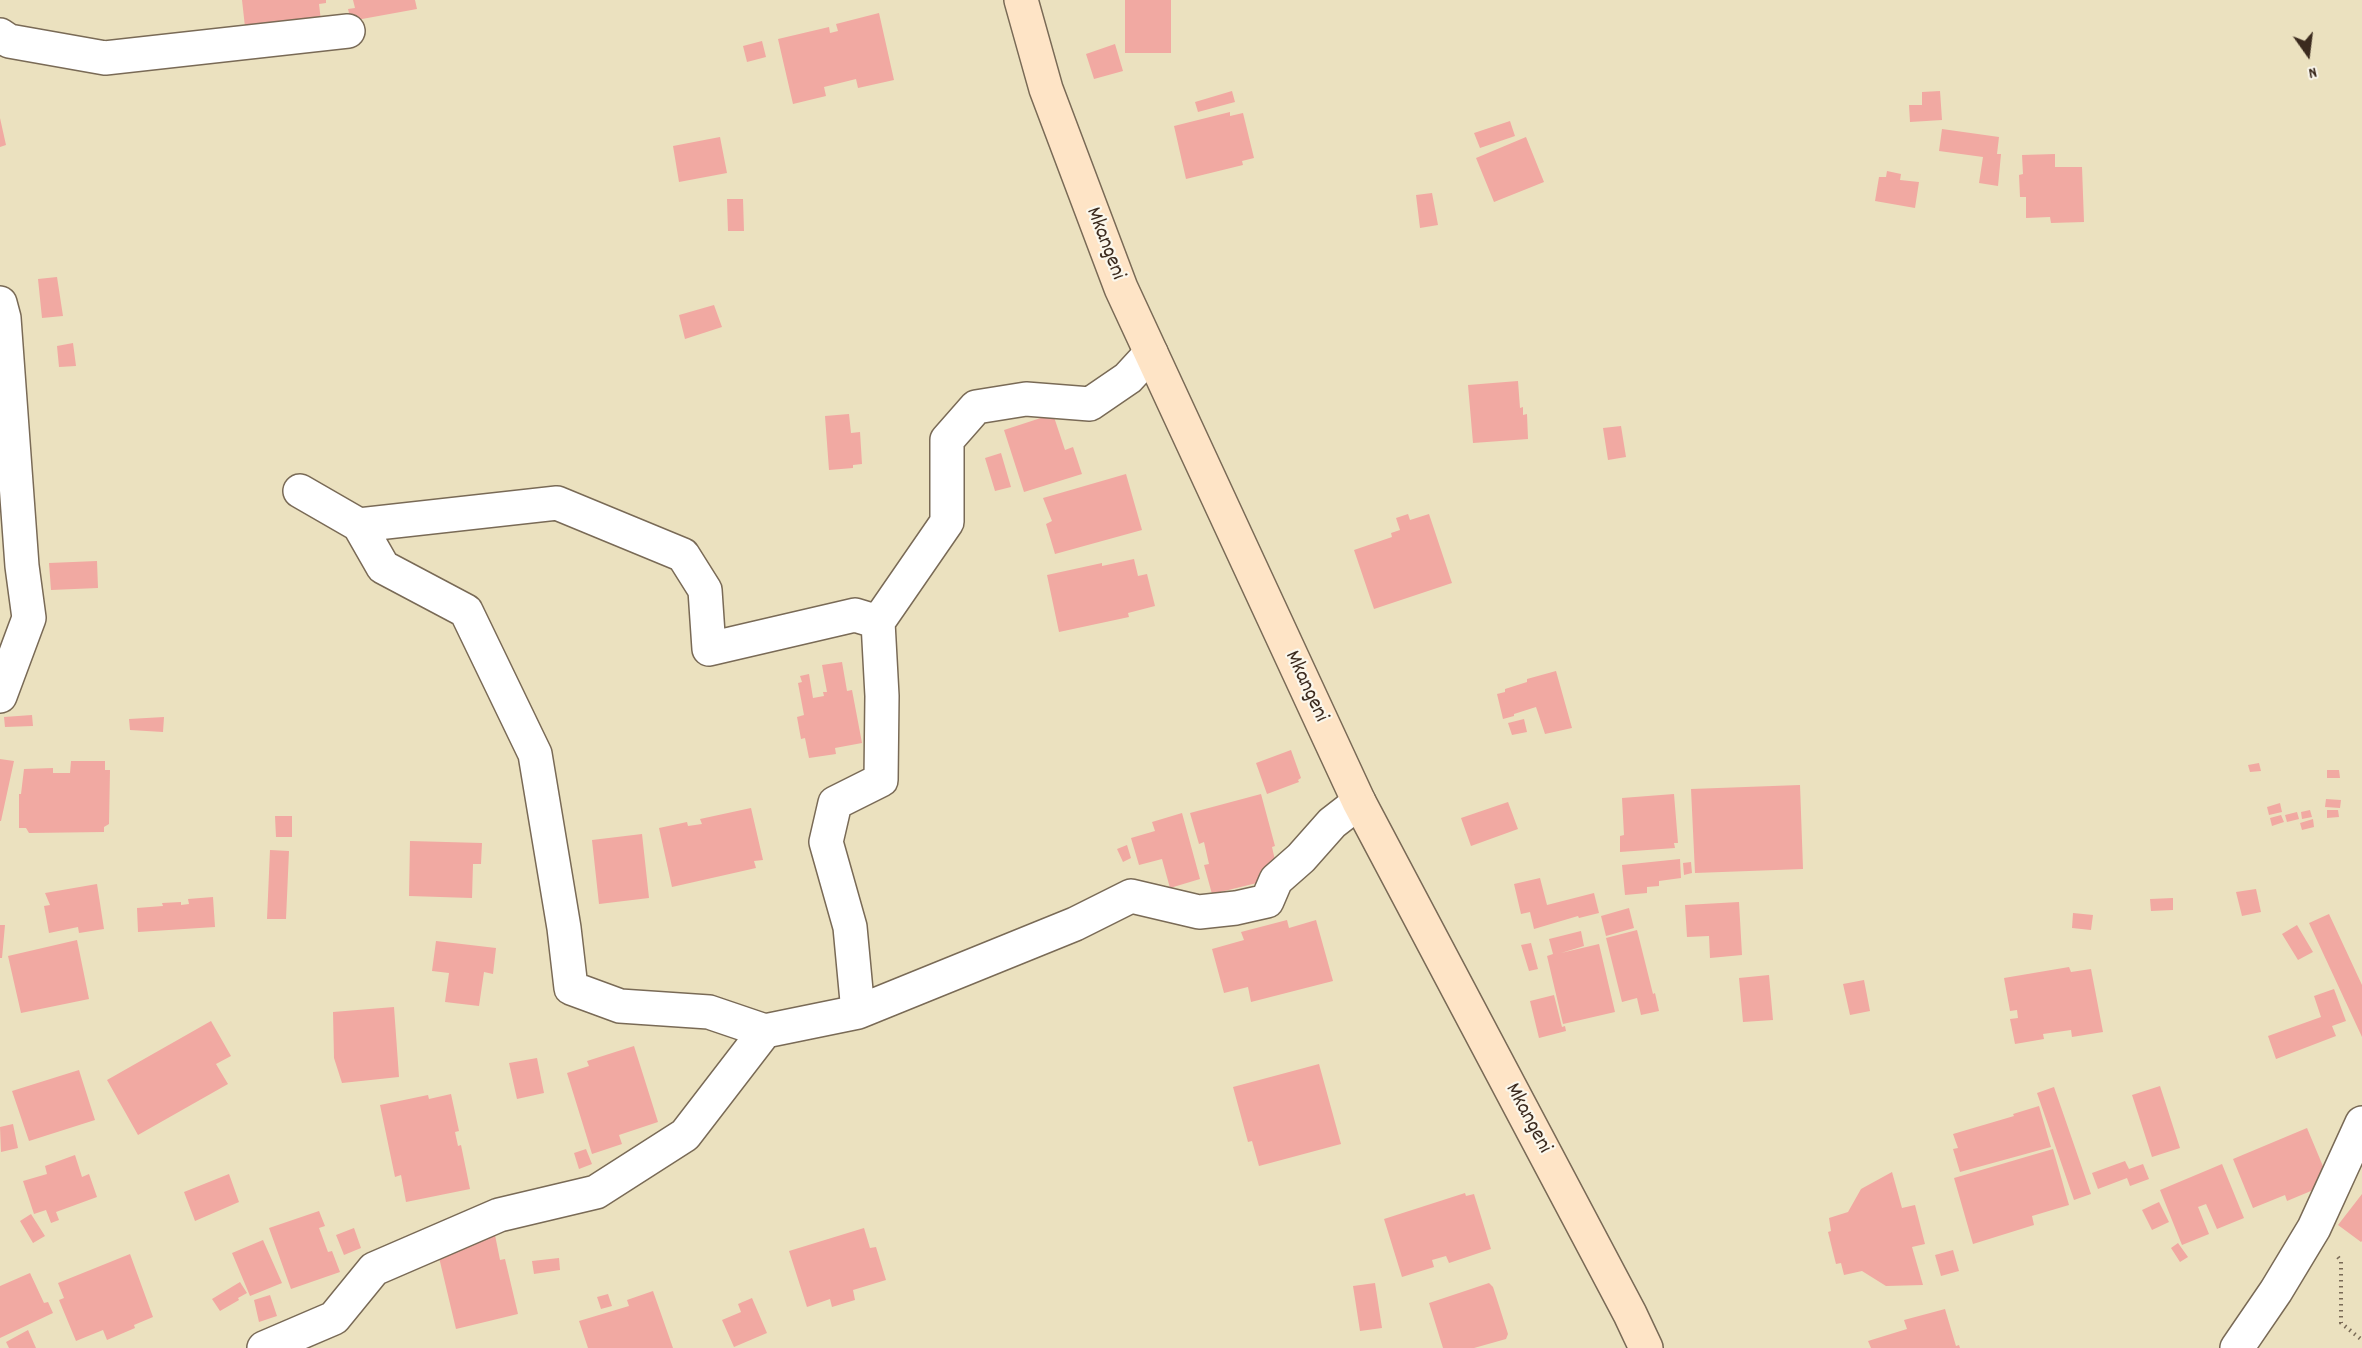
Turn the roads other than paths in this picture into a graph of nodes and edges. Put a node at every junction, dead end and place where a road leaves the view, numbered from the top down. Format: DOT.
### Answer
graph roads {
  1 [pos="1021,0"];
  2 [pos="348,31"];
  3 [pos="0,35"];
  4 [pos="0,303"];
  5 [pos="1151,352"];
  6 [pos="300,491"];
  7 [pos="359,525"];
  8 [pos="878,622"];
  9 [pos="0,696"];
  10 [pos="1359,802"];
  11 [pos="858,1012"];
  12 [pos="765,1031"];
  13 [pos="2362,1123"];
  14 [pos="264,1348"];
  15 [pos="1646,1348"];
  16 [pos="2237,1348"];
  1 -- 5 [label="street, Mkangeni"];
  2 -- 3 [label="street"];
  4 -- 9 [label="street"];
  5 -- 8 [label="street"];
  5 -- 10 [label="street, Mkangeni"];
  6 -- 7 [label="street"];
  7 -- 8 [label="street"];
  7 -- 12 [label="street"];
  8 -- 11 [label="street"];
  10 -- 11 [label="street"];
  10 -- 15 [label="street, Mkangeni"];
  11 -- 12 [label="street"];
  12 -- 14 [label="street"];
  13 -- 16 [label="street"];
}
